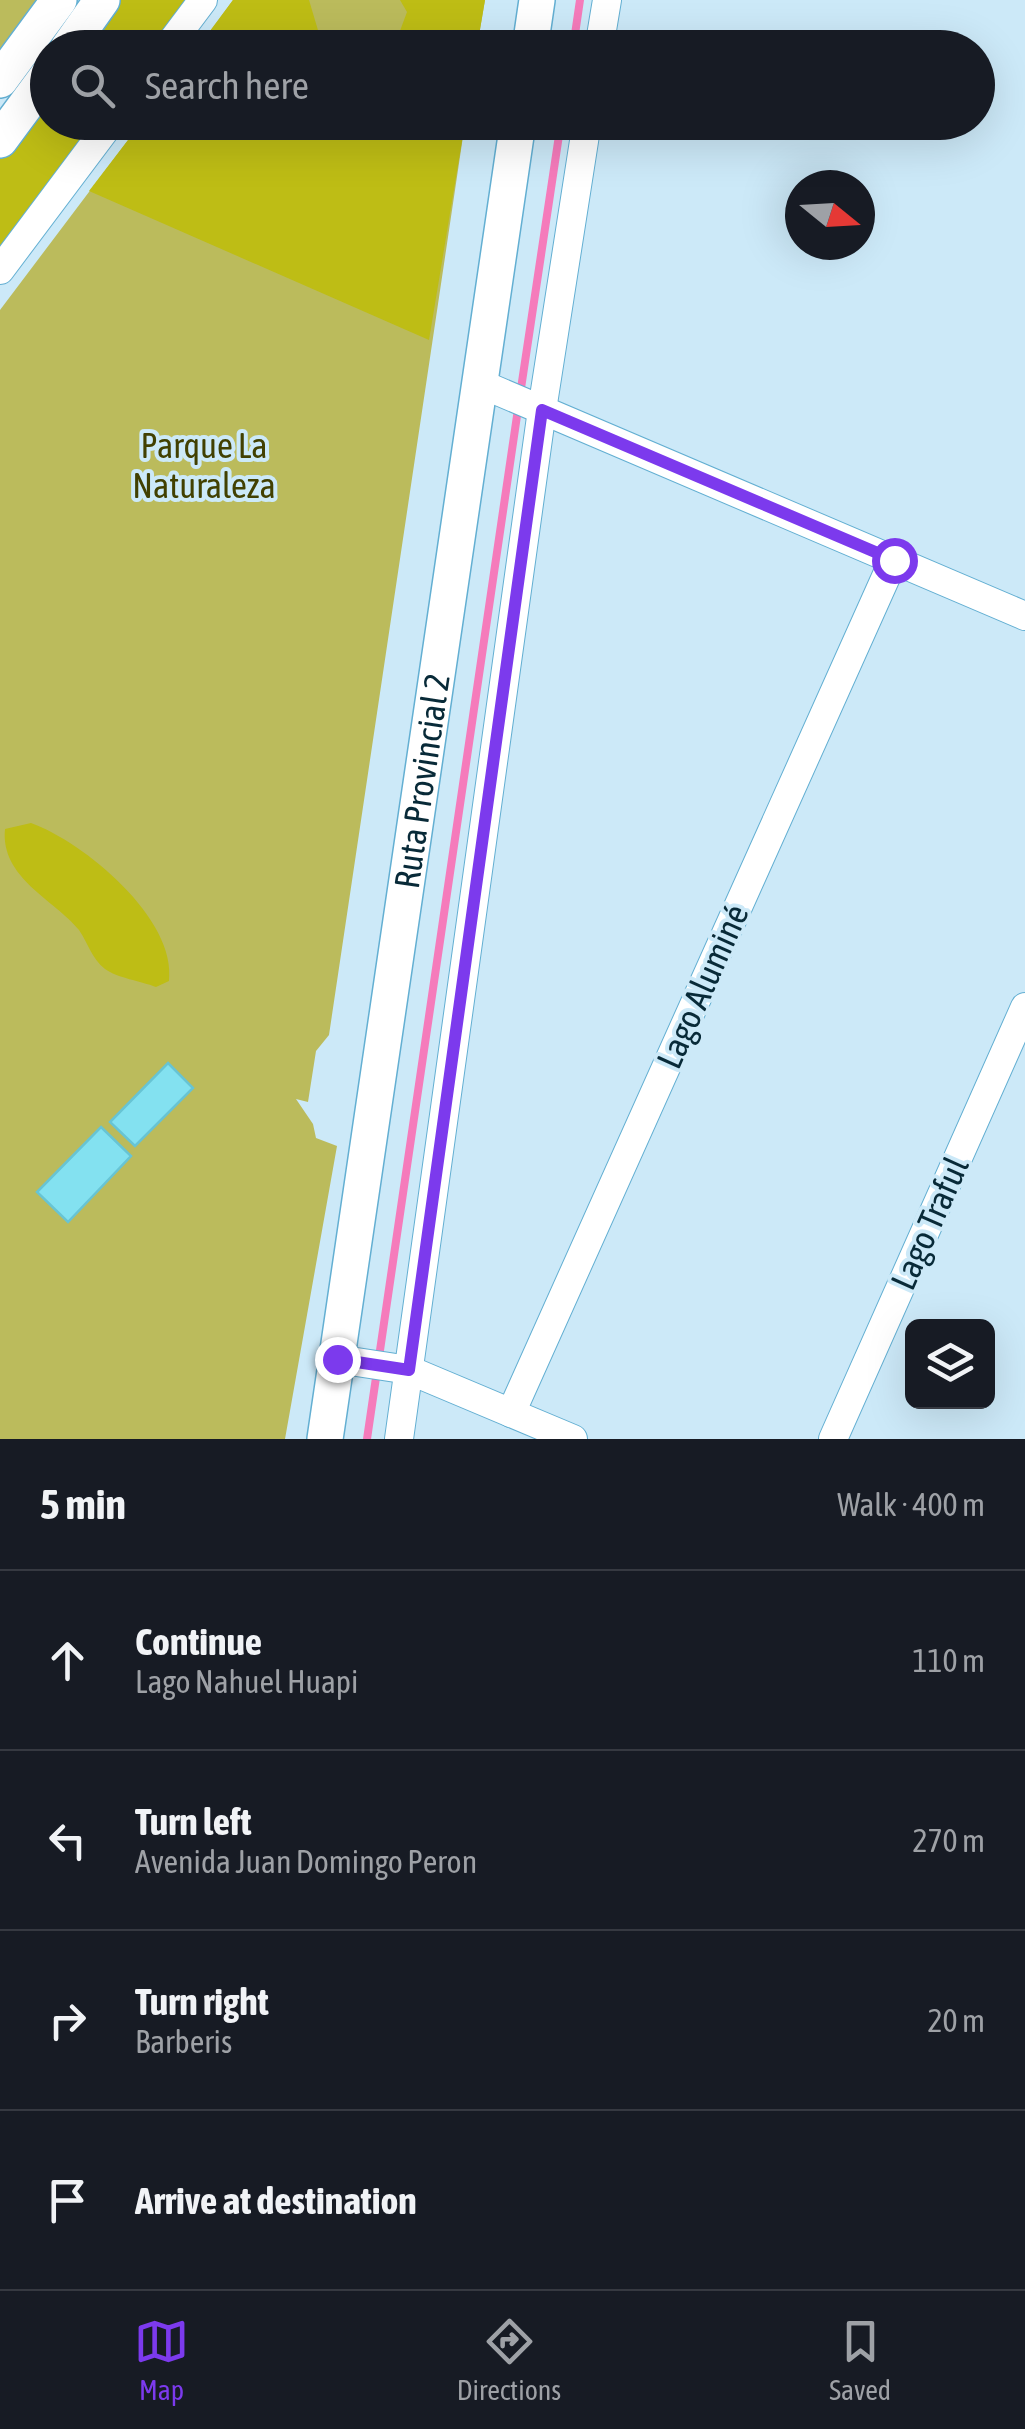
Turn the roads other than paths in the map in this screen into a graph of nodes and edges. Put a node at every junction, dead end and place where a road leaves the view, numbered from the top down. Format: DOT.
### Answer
graph roads {
  1 [pos="59,0"];
  2 [pos="102,0"];
  3 [pos="203,0"];
  4 [pos="537,0"];
  5 [pos="607,0"];
  6 [pos="37,30"];
  7 [pos="81,30"];
  8 [pos="180,30"];
  9 [pos="533,30"];
  10 [pos="602,30"];
  11 [pos="30,39"];
  12 [pos="0,80"];
  13 [pos="30,99"];
  14 [pos="0,140"];
  15 [pos="98,140"];
  16 [pos="515,140"];
  17 [pos="585,140"];
  18 [pos="0,270"];
  19 [pos="479,383"];
  20 [pos="542,410"];
  21 [pos="894,560"];
  22 [pos="1025,616"];
  23 [pos="1025,1008"];
  24 [pos="337,1359"];
  25 [pos="409,1370"];
  26 [pos="511,1412"];
  27 [pos="325,1439"];
  28 [pos="399,1439"];
  29 [pos="573,1439"];
  30 [pos="832,1439"];
  1 -- 6 [label="main road"];
  2 -- 7 [label="main road"];
  3 -- 8 [label="street"];
  4 -- 9 [label="main road"];
  5 -- 10 [label="street"];
  11 -- 12 [label="main road"];
  13 -- 14 [label="main road"];
  15 -- 18 [label="street"];
  16 -- 19 [label="main road, Ruta Provincial 2"];
  17 -- 20 [label="street"];
  19 -- 20 [label="street"];
  19 -- 24 [label="main road, Ruta Provincial 2"];
  20 -- 21 [label="street"];
  20 -- 25 [label="street"];
  21 -- 22 [label="street"];
  21 -- 26 [label="street, Lago Aluminé"];
  23 -- 30 [label="street, Lago Traful"];
  24 -- 25 [label="street"];
  24 -- 27 [label="main road, Ruta Provincial 2"];
  25 -- 26 [label="street"];
  25 -- 28 [label="street"];
  26 -- 29 [label="street"];
}
